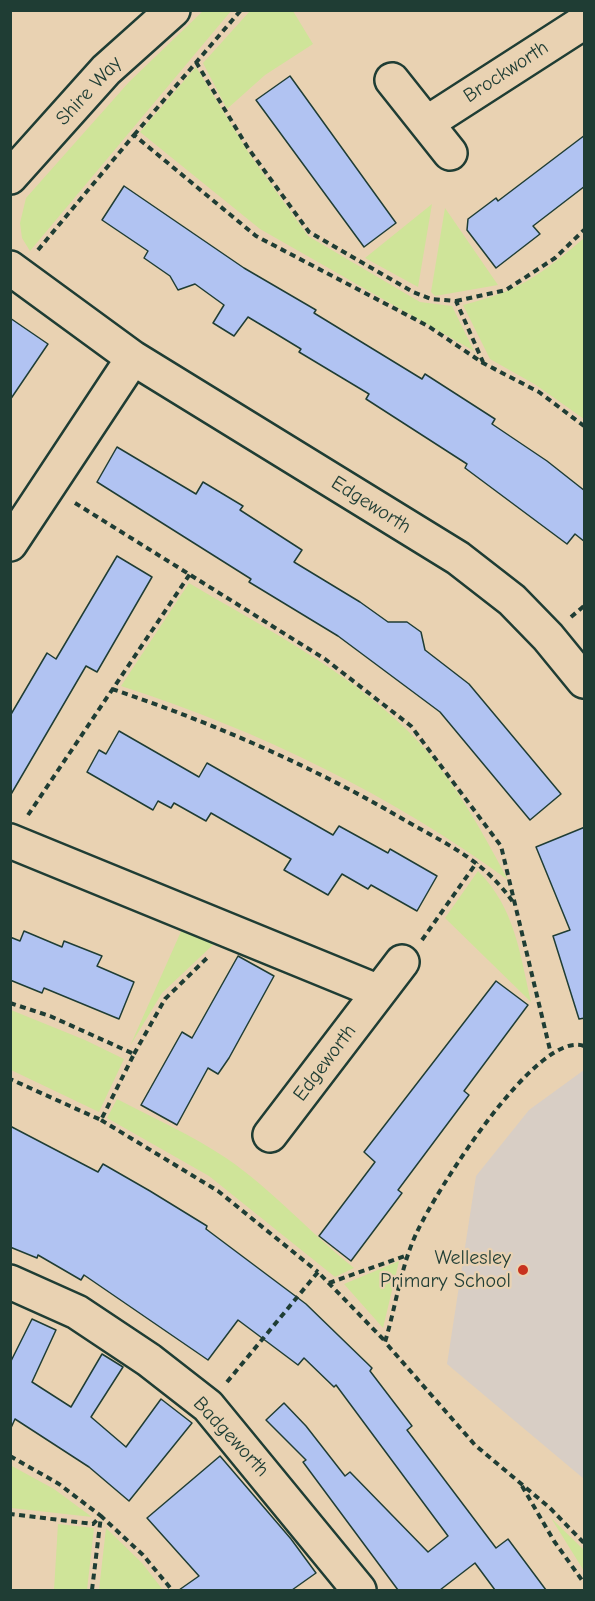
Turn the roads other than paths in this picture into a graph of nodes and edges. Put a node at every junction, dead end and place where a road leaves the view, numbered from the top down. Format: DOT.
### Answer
graph roads {
  1 [pos="173,10"];
  2 [pos="585,22"];
  3 [pos="392,80"];
  4 [pos="427,123"];
  5 [pos="450,153"];
  6 [pos="10,177"];
  7 [pos="14,271"];
  8 [pos="133,358"];
  9 [pos="10,544"];
  10 [pos="585,681"];
  11 [pos="11,841"];
  12 [pos="402,962"];
  13 [pos="379,992"];
  14 [pos="270,1135"];
  15 [pos="10,1282"];
  16 [pos="359,1590"];
  1 -- 6 [label="street, Shire Way"];
  2 -- 4 [label="street, Brockworth"];
  3 -- 4 [label="street"];
  4 -- 5 [label="street"];
  7 -- 8 [label="street, Edgeworth"];
  8 -- 9 [label="street"];
  8 -- 10 [label="street, Edgeworth"];
  11 -- 13 [label="street"];
  12 -- 13 [label="street, Edgeworth"];
  13 -- 14 [label="street, Edgeworth"];
  15 -- 16 [label="street, Badgeworth"];
}
